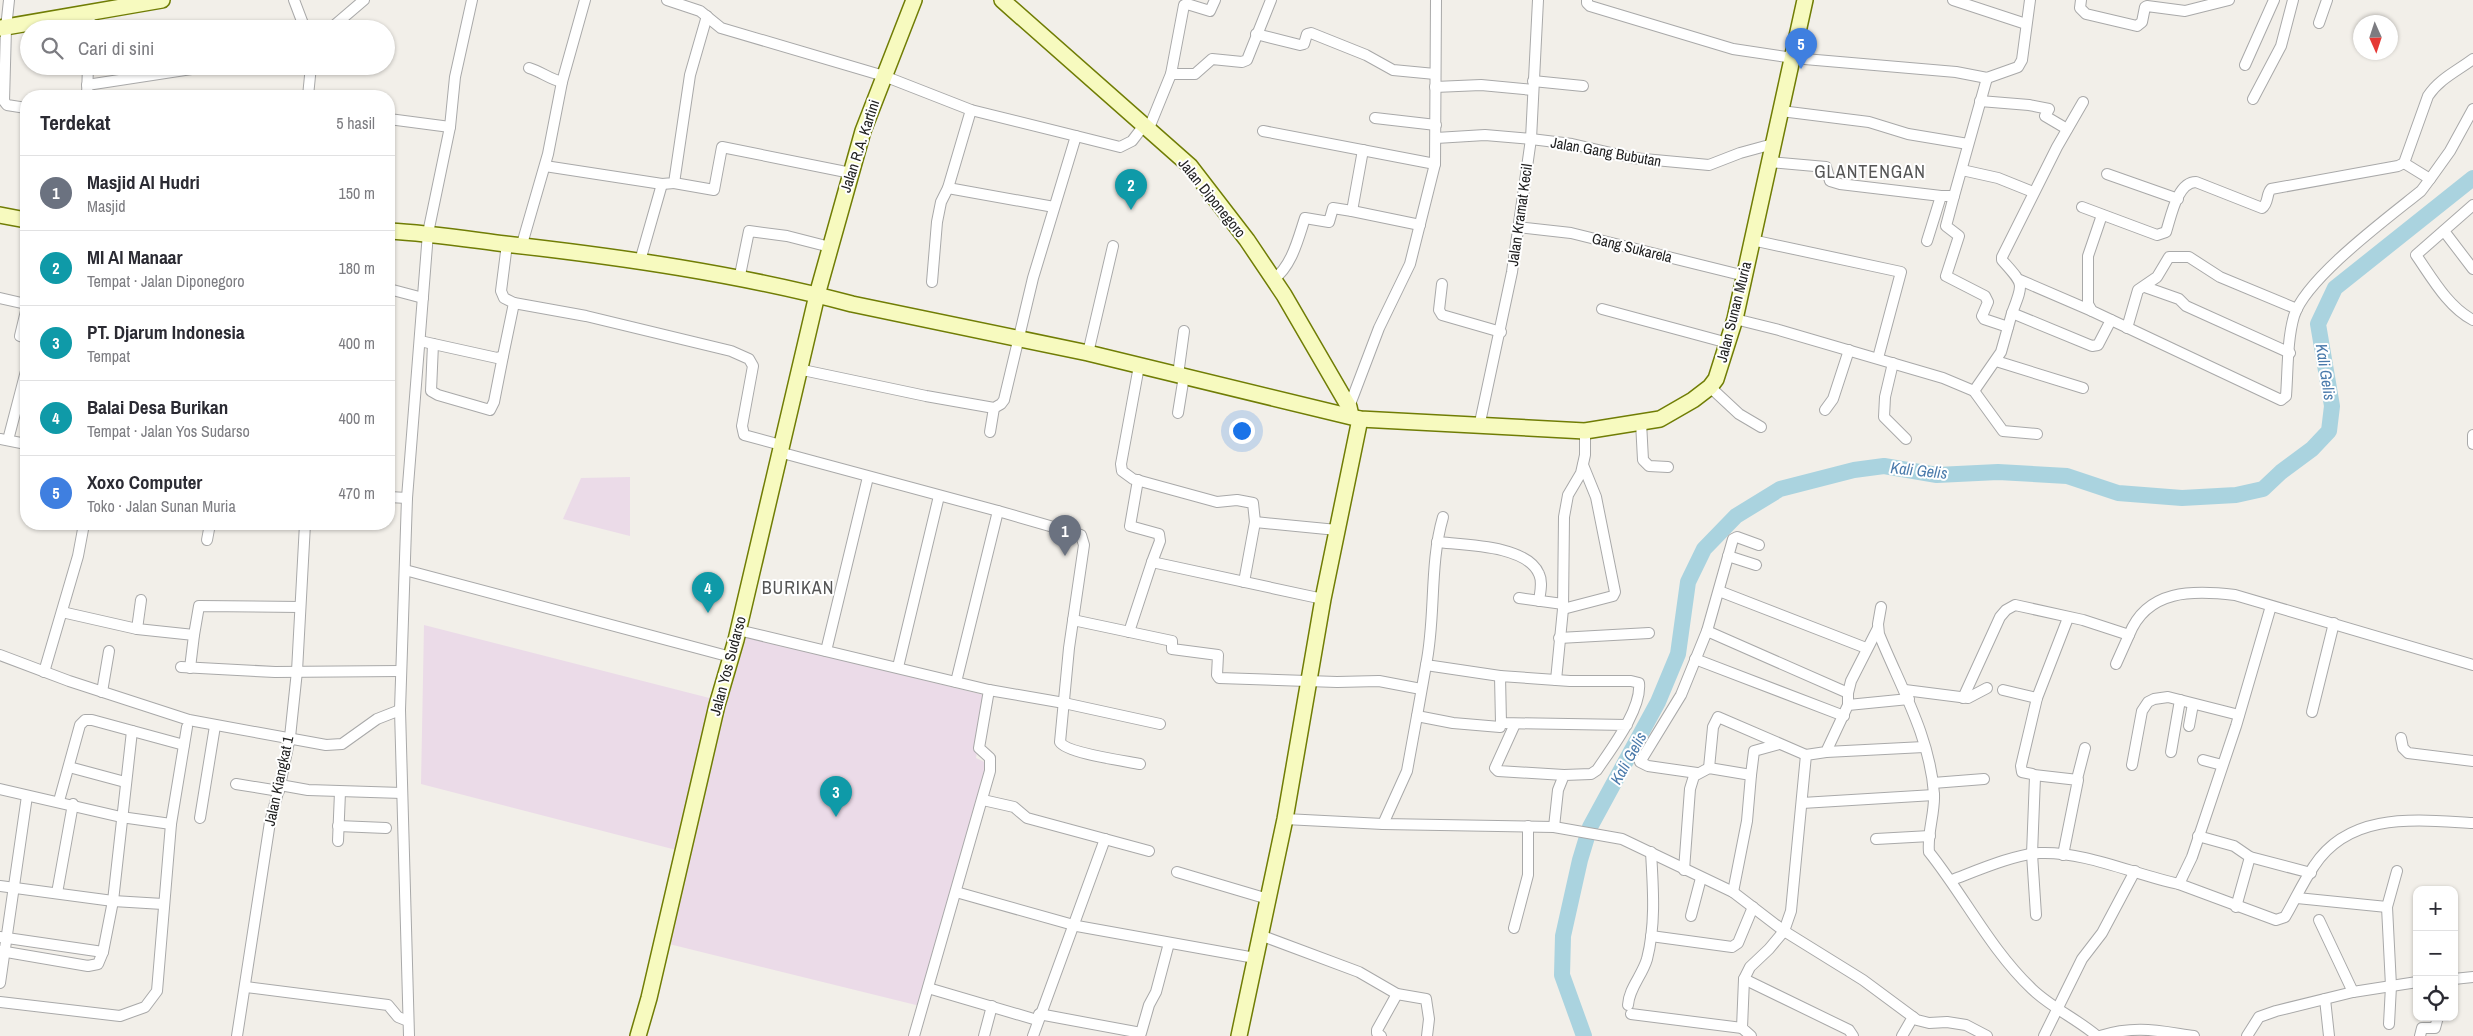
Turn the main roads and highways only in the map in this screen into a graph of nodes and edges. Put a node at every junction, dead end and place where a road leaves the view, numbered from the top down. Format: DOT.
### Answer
graph roads {
  1 [pos="162,0"];
  2 [pos="914,0"];
  3 [pos="1002,0"];
  4 [pos="1805,0"];
  5 [pos="124,4"];
  6 [pos="49,20"];
  7 [pos="20,25"];
  8 [pos="3,28"];
  9 [pos="0,215"];
  10 [pos="20,219"];
  11 [pos="395,230"];
  12 [pos="817,295"];
  13 [pos="1354,414"];
  14 [pos="638,1036"];
  15 [pos="1239,1036"];
  1 -- 5 [label="main road"];
  2 -- 12 [label="main road, Jalan R.A. Kartini"];
  3 -- 13 [label="main road, Jalan Diponegoro"];
  4 -- 13 [label="main road, Jalan Sunan Muria"];
  5 -- 6 [label="main road"];
  7 -- 8 [label="main road"];
  9 -- 10 [label="main road"];
  11 -- 12 [label="main road"];
  12 -- 13 [label="main road"];
  12 -- 14 [label="main road, Jalan Yos Sudarso"];
  13 -- 15 [label="main road"];
}
